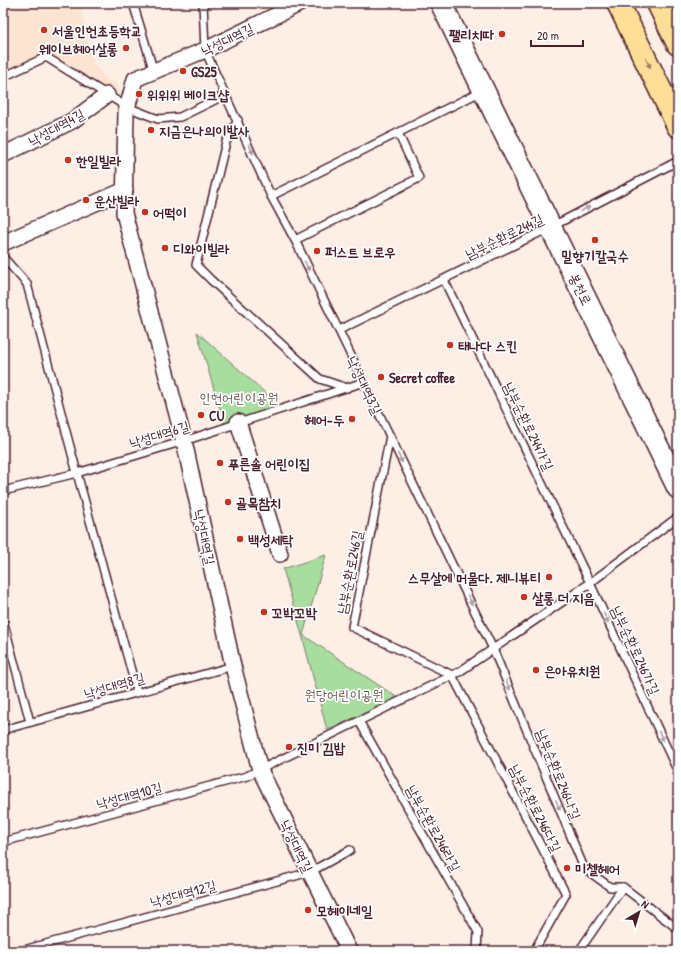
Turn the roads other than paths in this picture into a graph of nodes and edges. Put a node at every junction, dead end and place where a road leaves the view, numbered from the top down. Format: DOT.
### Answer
graph roads {
  1 [pos="133,3"];
  2 [pos="203,3"];
  3 [pos="301,3"];
  4 [pos="441,3"];
  5 [pos="618,3"];
  6 [pos="626,3"];
  7 [pos="635,3"];
  8 [pos="658,3"];
  9 [pos="678,44"];
  10 [pos="205,50"];
  11 [pos="154,72"];
  12 [pos="3,78"];
  13 [pos="484,90"];
  14 [pos="225,94"];
  15 [pos="107,95"];
  16 [pos="126,107"];
  17 [pos="238,120"];
  18 [pos="678,126"];
  19 [pos="398,133"];
  20 [pos="3,155"];
  21 [pos="678,161"];
  22 [pos="125,190"];
  23 [pos="271,196"];
  24 [pos="550,227"];
  25 [pos="295,240"];
  26 [pos="3,243"];
  27 [pos="3,257"];
  28 [pos="444,280"];
  29 [pos="339,330"];
  30 [pos="364,382"];
  31 [pos="347,388"];
  32 [pos="238,422"];
  33 [pos="390,436"];
  34 [pos="184,441"];
  35 [pos="76,473"];
  36 [pos="678,488"];
  37 [pos="3,491"];
  38 [pos="678,517"];
  39 [pos="280,554"];
  40 [pos="590,583"];
  41 [pos="3,620"];
  42 [pos="493,649"];
  43 [pos="233,666"];
  44 [pos="452,675"];
  45 [pos="137,692"];
  46 [pos="359,721"];
  47 [pos="30,722"];
  48 [pos="3,730"];
  49 [pos="260,770"];
  50 [pos="678,772"];
  51 [pos="3,842"];
  52 [pos="350,850"];
  53 [pos="310,872"];
  54 [pos="623,887"];
  55 [pos="678,929"];
  56 [pos="20,951"];
  57 [pos="349,951"];
  58 [pos="477,951"];
  59 [pos="534,951"];
  60 [pos="579,951"];
  1 -- 11 [label="lane"];
  2 -- 10 [label="lane"];
  3 -- 10 [label="street, 낙성대역길"];
  4 -- 13 [label="street, 봉천로"];
  5 -- 18 [label="main road, one-way"];
  6 -- 7 [label="main road"];
  8 -- 9 [label="main road"];
  10 -- 11 [label="street, 낙성대역길"];
  10 -- 14 [label="lane, 낙성대역3길"];
  11 -- 16 [label="street, 낙성대역길"];
  12 -- 15 [label="lane"];
  13 -- 19 [label="lane"];
  13 -- 24 [label="street, 봉천로"];
  14 -- 16 [label="lane"];
  14 -- 17 [label="lane, 낙성대역3길"];
  15 -- 16 [label="lane"];
  15 -- 20 [label="street, 낙성대역4길"];
  16 -- 22 [label="street, 낙성대역길"];
  17 -- 23 [label="lane, 낙성대역3길, one-way"];
  17 -- 31 [label="lane, 낙성대역3길"];
  19 -- 23 [label="lane"];
  19 -- 25 [label="lane"];
  24 -- 21 [label="lane, 남부순환로244길, one-way"];
  22 -- 26 [label="street"];
  22 -- 34 [label="street, 낙성대역길"];
  23 -- 25 [label="lane, 낙성대역3길"];
  24 -- 28 [label="lane, 남부순환로244길"];
  24 -- 36 [label="street, 봉천로"];
  25 -- 29 [label="lane, 낙성대역3길, one-way"];
  27 -- 35 [label="lane"];
  28 -- 29 [label="lane, 남부순환로244길"];
  28 -- 40 [label="lane, 남부순환로244가길"];
  29 -- 30 [label="lane, 낙성대역3길"];
  30 -- 31 [label="lane, 낙성대역6길"];
  30 -- 33 [label="lane, 낙성대역3길"];
  31 -- 32 [label="lane, 낙성대역6길"];
  32 -- 34 [label="lane, 낙성대역6길"];
  32 -- 39 [label="street"];
  33 -- 42 [label="lane, 낙성대역3길, one-way"];
  33 -- 44 [label="lane, 남부순환로246길"];
  34 -- 35 [label="lane, 낙성대역6길"];
  34 -- 43 [label="street, 낙성대역길"];
  35 -- 37 [label="lane, 낙성대역6길"];
  35 -- 45 [label="lane"];
  38 -- 40 [label="lane"];
  40 -- 42 [label="lane"];
  40 -- 50 [label="lane, 남부순환로246가길, one-way"];
  41 -- 47 [label="lane"];
  42 -- 44 [label="lane"];
  42 -- 54 [label="lane, 남부순환로246나길, one-way"];
  43 -- 45 [label="lane, 낙성대역8길"];
  43 -- 49 [label="street, 낙성대역길"];
  44 -- 46 [label="lane"];
  44 -- 59 [label="lane, 남부순환로246다길"];
  45 -- 47 [label="lane, 낙성대역8길"];
  46 -- 49 [label="lane"];
  46 -- 58 [label="lane, 남부순환로246라길"];
  47 -- 48 [label="lane, 낙성대역8길"];
  49 -- 51 [label="lane, 낙성대역10길"];
  49 -- 53 [label="street, 낙성대역길"];
  52 -- 53 [label="lane, 낙성대역12길"];
  53 -- 56 [label="lane, 낙성대역12길"];
  53 -- 57 [label="street, 낙성대역길"];
  54 -- 55 [label="lane, 남부순환로246나길"];
  54 -- 60 [label="lane"];
}
